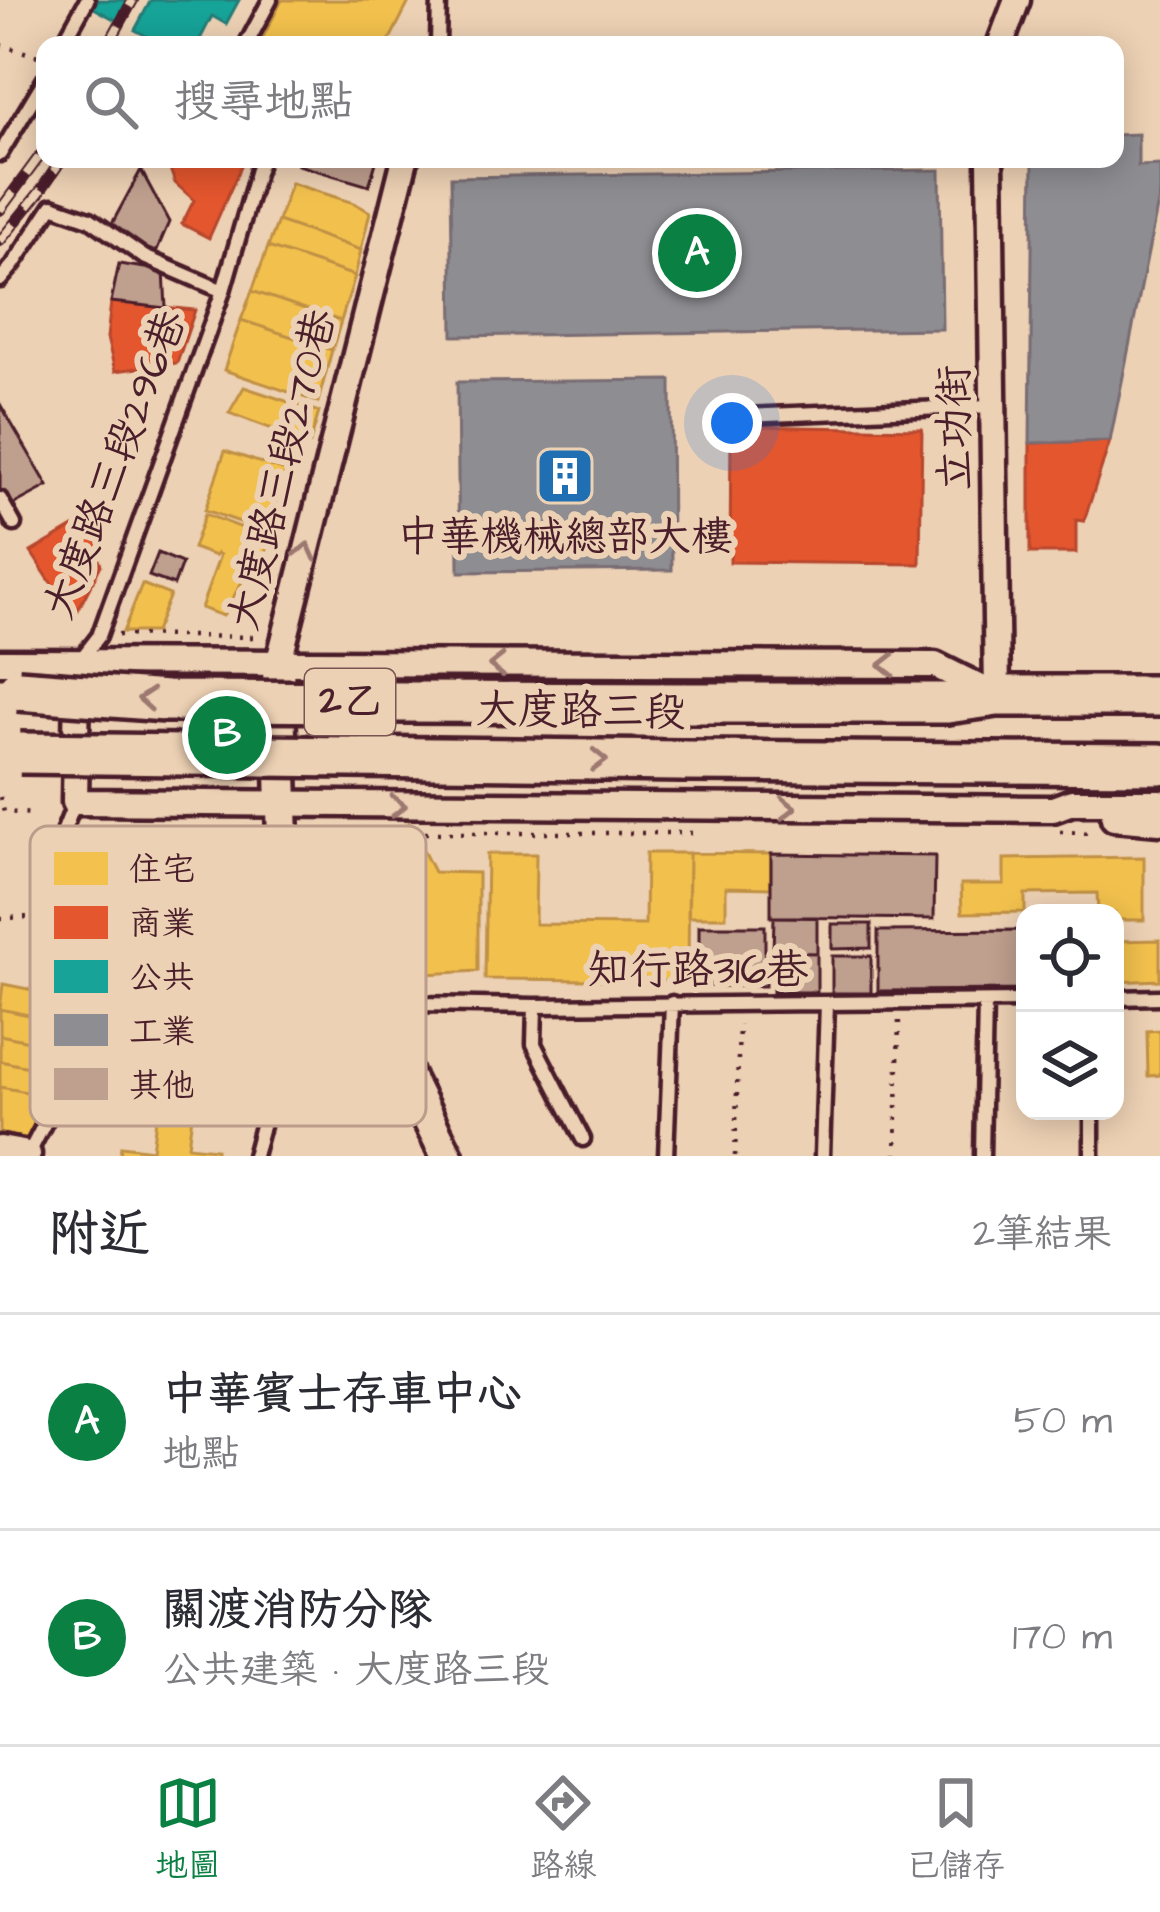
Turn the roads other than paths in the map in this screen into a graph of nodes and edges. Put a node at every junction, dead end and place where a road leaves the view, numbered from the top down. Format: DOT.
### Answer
graph roads {
  1 [pos="87,0"];
  2 [pos="270,0"];
  3 [pos="439,0"];
  4 [pos="1017,0"];
  5 [pos="67,36"];
  6 [pos="251,36"];
  7 [pos="438,36"];
  8 [pos="1003,36"];
  9 [pos="36,94"];
  10 [pos="0,154"];
  11 [pos="258,168"];
  12 [pos="403,168"];
  13 [pos="989,168"];
  14 [pos="0,280"];
  15 [pos="223,291"];
  16 [pos="995,406"];
  17 [pos="743,416"];
  18 [pos="0,499"];
  19 [pos="14,524"];
  20 [pos="78,663"];
  21 [pos="278,665"];
  22 [pos="6,681"];
  23 [pos="997,696"];
  24 [pos="1160,696"];
  25 [pos="10,753"];
  26 [pos="1160,764"];
  27 [pos="75,802"];
  28 [pos="1160,802"];
  29 [pos="280,805"];
  30 [pos="1054,809"];
  31 [pos="1160,822"];
  32 [pos="66,826"];
  33 [pos="282,826"];
  34 [pos="1124,998"];
  35 [pos="1160,998"];
  36 [pos="1016,1000"];
  37 [pos="985,1001"];
  38 [pos="671,1003"];
  39 [pos="827,1003"];
  40 [pos="426,1004"];
  41 [pos="535,1006"];
  42 [pos="426,1115"];
  43 [pos="1092,1120"];
  44 [pos="43,1126"];
  45 [pos="261,1126"];
  46 [pos="583,1139"];
  47 [pos="0,1149"];
  48 [pos="28,1155"];
  49 [pos="254,1156"];
  50 [pos="447,1156"];
  51 [pos="666,1156"];
  52 [pos="822,1156"];
  53 [pos="982,1156"];
  54 [pos="1092,1156"];
  1 -- 5 [label="lane"];
  2 -- 6 [label="lane"];
  3 -- 7 [label="lane"];
  4 -- 8 [label="street"];
  9 -- 10 [label="lane"];
  11 -- 15 [label="lane, 大度路三段296巷"];
  21 -- 12 [label="street, 大度路三段270巷, one-way"];
  13 -- 16 [label="street, 立功街"];
  14 -- 15 [label="lane"];
  15 -- 20 [label="lane, 大度路三段296巷"];
  16 -- 17 [label="lane"];
  16 -- 23 [label="street, 立功街"];
  18 -- 19 [label="lane"];
  20 -- 21 [label="street, 大度路三段"];
  20 -- 22 [label="street, 大度路三段"];
  20 -- 27 [label="street, 大度路三段296巷"];
  23 -- 21 [label="street, 大度路三段, one-way"];
  21 -- 29 [label="street, 大度路三段270巷"];
  23 -- 22 [label="main road, 大度路三段 / 2乙, one-way, bridge"];
  23 -- 24 [label="main road, 大度路三段 / 2乙"];
  25 -- 26 [label="main road, 大度路三段 / 2乙, one-way, bridge"];
  27 -- 29 [label="street"];
  27 -- 32 [label="lane"];
  28 -- 30 [label="street"];
  29 -- 30 [label="street, one-way"];
  29 -- 33 [label="street, 大度路三段270巷"];
  30 -- 31 [label="street"];
  34 -- 35 [label="lane"];
  36 -- 37 [label="lane, 知行路316巷"];
  37 -- 39 [label="lane, 知行路316巷"];
  37 -- 53 [label="lane"];
  38 -- 39 [label="lane, 知行路316巷"];
  38 -- 41 [label="lane, 知行路316巷"];
  38 -- 51 [label="lane"];
  39 -- 52 [label="lane"];
  40 -- 41 [label="lane, 知行路316巷"];
  41 -- 46 [label="lane"];
  42 -- 50 [label="street, 大度路三段270巷"];
  43 -- 54 [label="lane"];
  44 -- 48 [label="lane"];
  45 -- 49 [label="lane"];
  47 -- 48 [label="street"];
}
